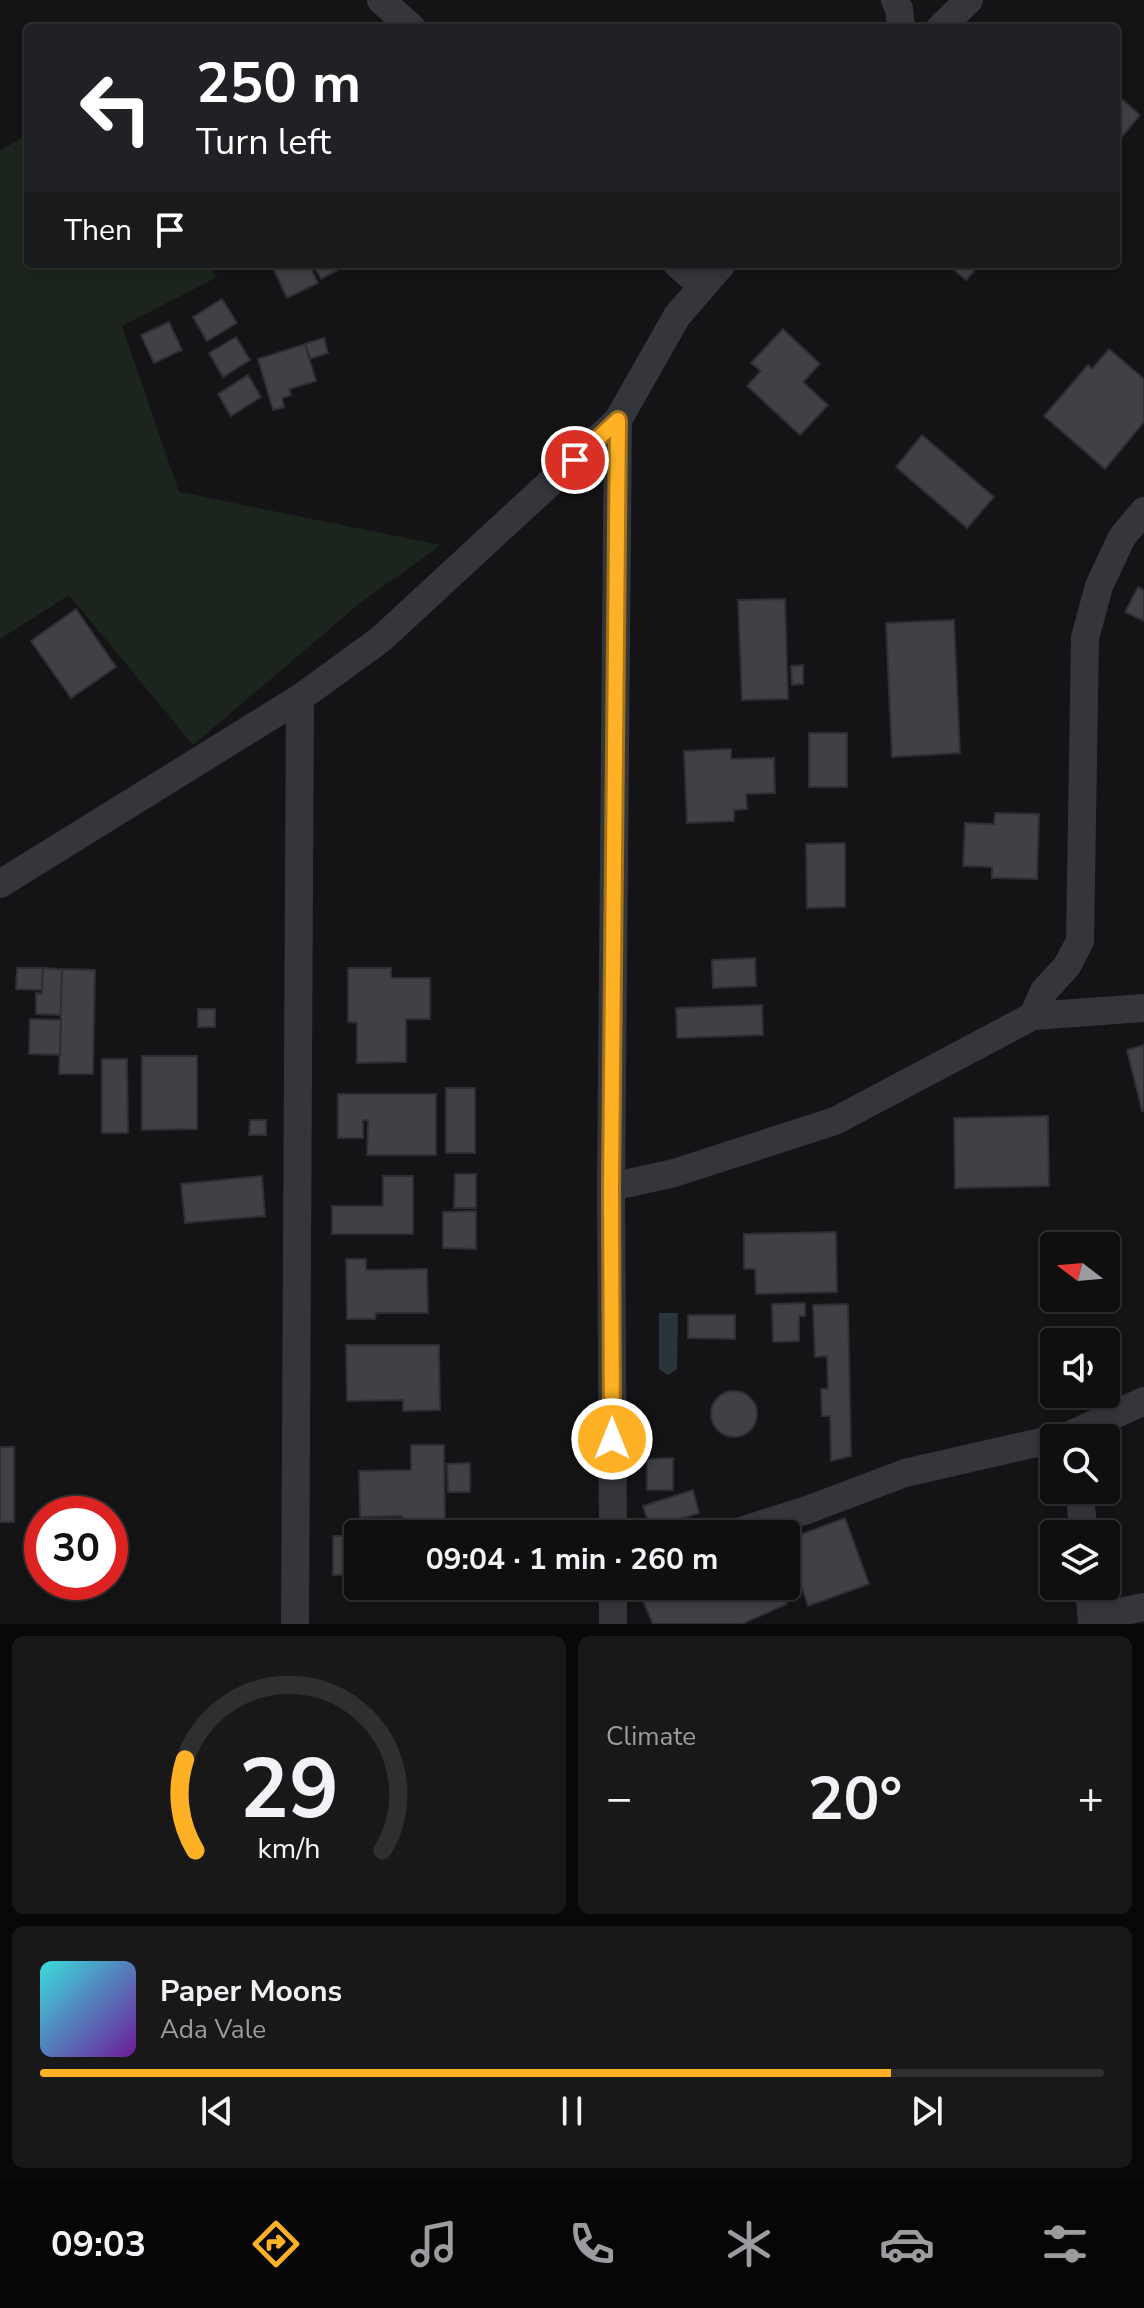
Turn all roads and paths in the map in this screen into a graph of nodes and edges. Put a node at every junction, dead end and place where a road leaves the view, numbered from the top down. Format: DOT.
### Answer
graph roads {
  1 [pos="381,0"];
  2 [pos="895,0"];
  3 [pos="969,0"];
  4 [pos="408,24"];
  5 [pos="901,24"];
  6 [pos="944,24"];
  7 [pos="682,268"];
  8 [pos="718,268"];
  9 [pos="702,286"];
  10 [pos="618,420"];
  11 [pos="1144,511"];
  12 [pos="300,698"];
  13 [pos="0,884"];
  14 [pos="1144,1008"];
  15 [pos="1033,1016"];
  16 [pos="611,1187"];
  17 [pos="1144,1401"];
  18 [pos="1092,1424"];
  19 [pos="1040,1442"];
  20 [pos="613,1520"];
  21 [pos="775,1520"];
  22 [pos="613,1600"];
  23 [pos="1090,1600"];
  24 [pos="1144,1607"];
  25 [pos="1092,1621"];
  26 [pos="295,1624"];
  27 [pos="613,1624"];
  1 -- 4 [label="street"];
  2 -- 5 [label="street"];
  3 -- 6 [label="street"];
  7 -- 9 [label="street"];
  8 -- 9 [label="street"];
  9 -- 10 [label="street"];
  10 -- 12 [label="street"];
  10 -- 16 [label="street"];
  11 -- 15 [label="street"];
  12 -- 13 [label="street"];
  12 -- 26 [label="street"];
  14 -- 15 [label="street"];
  15 -- 16 [label="street"];
  16 -- 20 [label="street"];
  17 -- 18 [label="street"];
  19 -- 21 [label="street"];
  22 -- 27 [label="street"];
  23 -- 25 [label="street"];
  24 -- 25 [label="street"];
}
